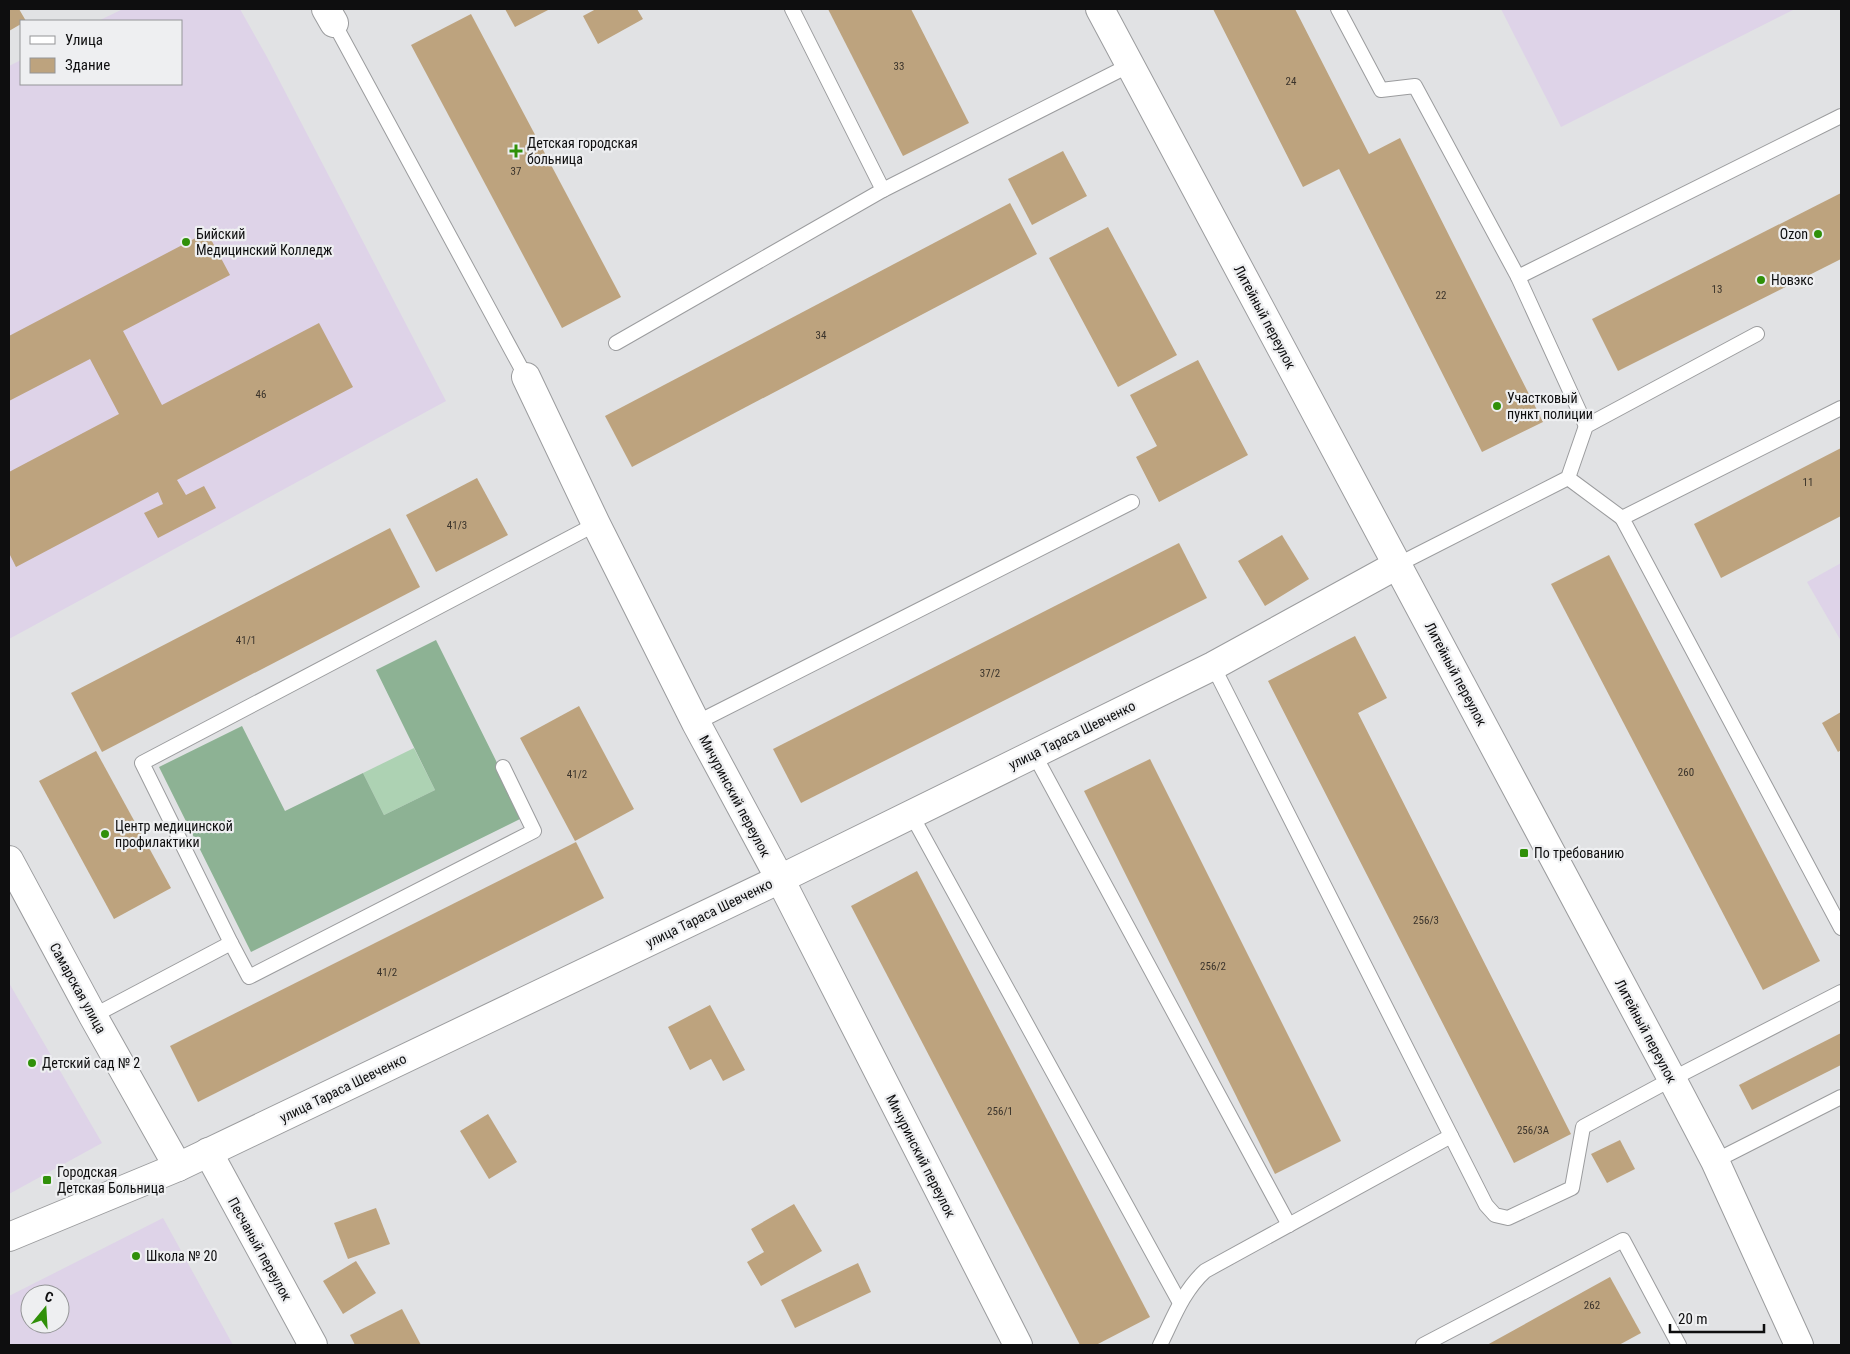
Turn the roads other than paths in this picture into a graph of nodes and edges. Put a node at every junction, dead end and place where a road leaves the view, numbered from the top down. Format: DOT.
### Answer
graph roads {
  1 [pos="792,9"];
  2 [pos="1100,9"];
  3 [pos="1338,9"];
  4 [pos="330,16"];
  5 [pos="1130,65"];
  6 [pos="1841,116"];
  7 [pos="883,190"];
  8 [pos="1518,277"];
  9 [pos="1757,334"];
  10 [pos="616,343"];
  11 [pos="526,377"];
  12 [pos="1841,408"];
  13 [pos="1586,426"];
  14 [pos="1568,478"];
  15 [pos="1132,502"];
  16 [pos="1622,518"];
  17 [pos="596,524"];
  18 [pos="1398,566"];
  19 [pos="1213,666"];
  20 [pos="696,723"];
  21 [pos="1034,754"];
  22 [pos="502,767"];
  23 [pos="911,814"];
  24 [pos="9,860"];
  25 [pos="780,879"];
  26 [pos="1841,928"];
  27 [pos="231,942"];
  28 [pos="1841,992"];
  29 [pos="93,1016"];
  30 [pos="1672,1079"];
  31 [pos="1841,1097"];
  32 [pos="1451,1136"];
  33 [pos="208,1152"];
  34 [pos="1715,1161"];
  35 [pos="178,1167"];
  36 [pos="1289,1225"];
  37 [pos="9,1237"];
  38 [pos="1180,1303"];
  39 [pos="313,1345"];
  40 [pos="1018,1345"];
  41 [pos="1160,1345"];
  42 [pos="1423,1345"];
  43 [pos="1679,1345"];
  44 [pos="1800,1345"];
  1 -- 7 [label="lane"];
  2 -- 5 [label="street, Литейный переулок"];
  3 -- 8 [label="lane"];
  4 -- 11 [label="lane"];
  5 -- 7 [label="lane"];
  5 -- 18 [label="street, Литейный переулок"];
  6 -- 8 [label="lane"];
  7 -- 10 [label="lane"];
  8 -- 13 [label="lane"];
  9 -- 13 [label="lane"];
  11 -- 17 [label="street, Мичуринский переулок"];
  12 -- 16 [label="lane"];
  13 -- 14 [label="lane"];
  14 -- 16 [label="lane"];
  14 -- 18 [label="lane"];
  15 -- 20 [label="lane"];
  16 -- 26 [label="lane"];
  17 -- 20 [label="street, Мичуринский переулок"];
  17 -- 27 [label="lane"];
  18 -- 19 [label="street, улица Тараса Шевченко"];
  18 -- 30 [label="street, Литейный переулок"];
  19 -- 21 [label="street, улица Тараса Шевченко"];
  19 -- 32 [label="lane"];
  20 -- 25 [label="street, Мичуринский переулок"];
  21 -- 23 [label="street, улица Тараса Шевченко"];
  21 -- 36 [label="lane"];
  22 -- 27 [label="lane"];
  23 -- 25 [label="street, улица Тараса Шевченко"];
  23 -- 38 [label="lane"];
  24 -- 29 [label="street, Самарская улица"];
  25 -- 33 [label="street, улица Тараса Шевченко"];
  25 -- 40 [label="street, Мичуринский переулок"];
  27 -- 29 [label="lane"];
  28 -- 30 [label="lane"];
  29 -- 35 [label="street, Самарская улица"];
  30 -- 32 [label="lane"];
  30 -- 34 [label="street, Литейный переулок"];
  31 -- 34 [label="lane"];
  32 -- 36 [label="lane"];
  33 -- 35 [label="street, улица Тараса Шевченко"];
  33 -- 39 [label="street, Песчаный переулок"];
  34 -- 44 [label="street, Литейный переулок"];
  35 -- 37 [label="street, улица Тараса Шевченко"];
  36 -- 38 [label="lane"];
  38 -- 41 [label="lane"];
  42 -- 43 [label="lane"];
}
